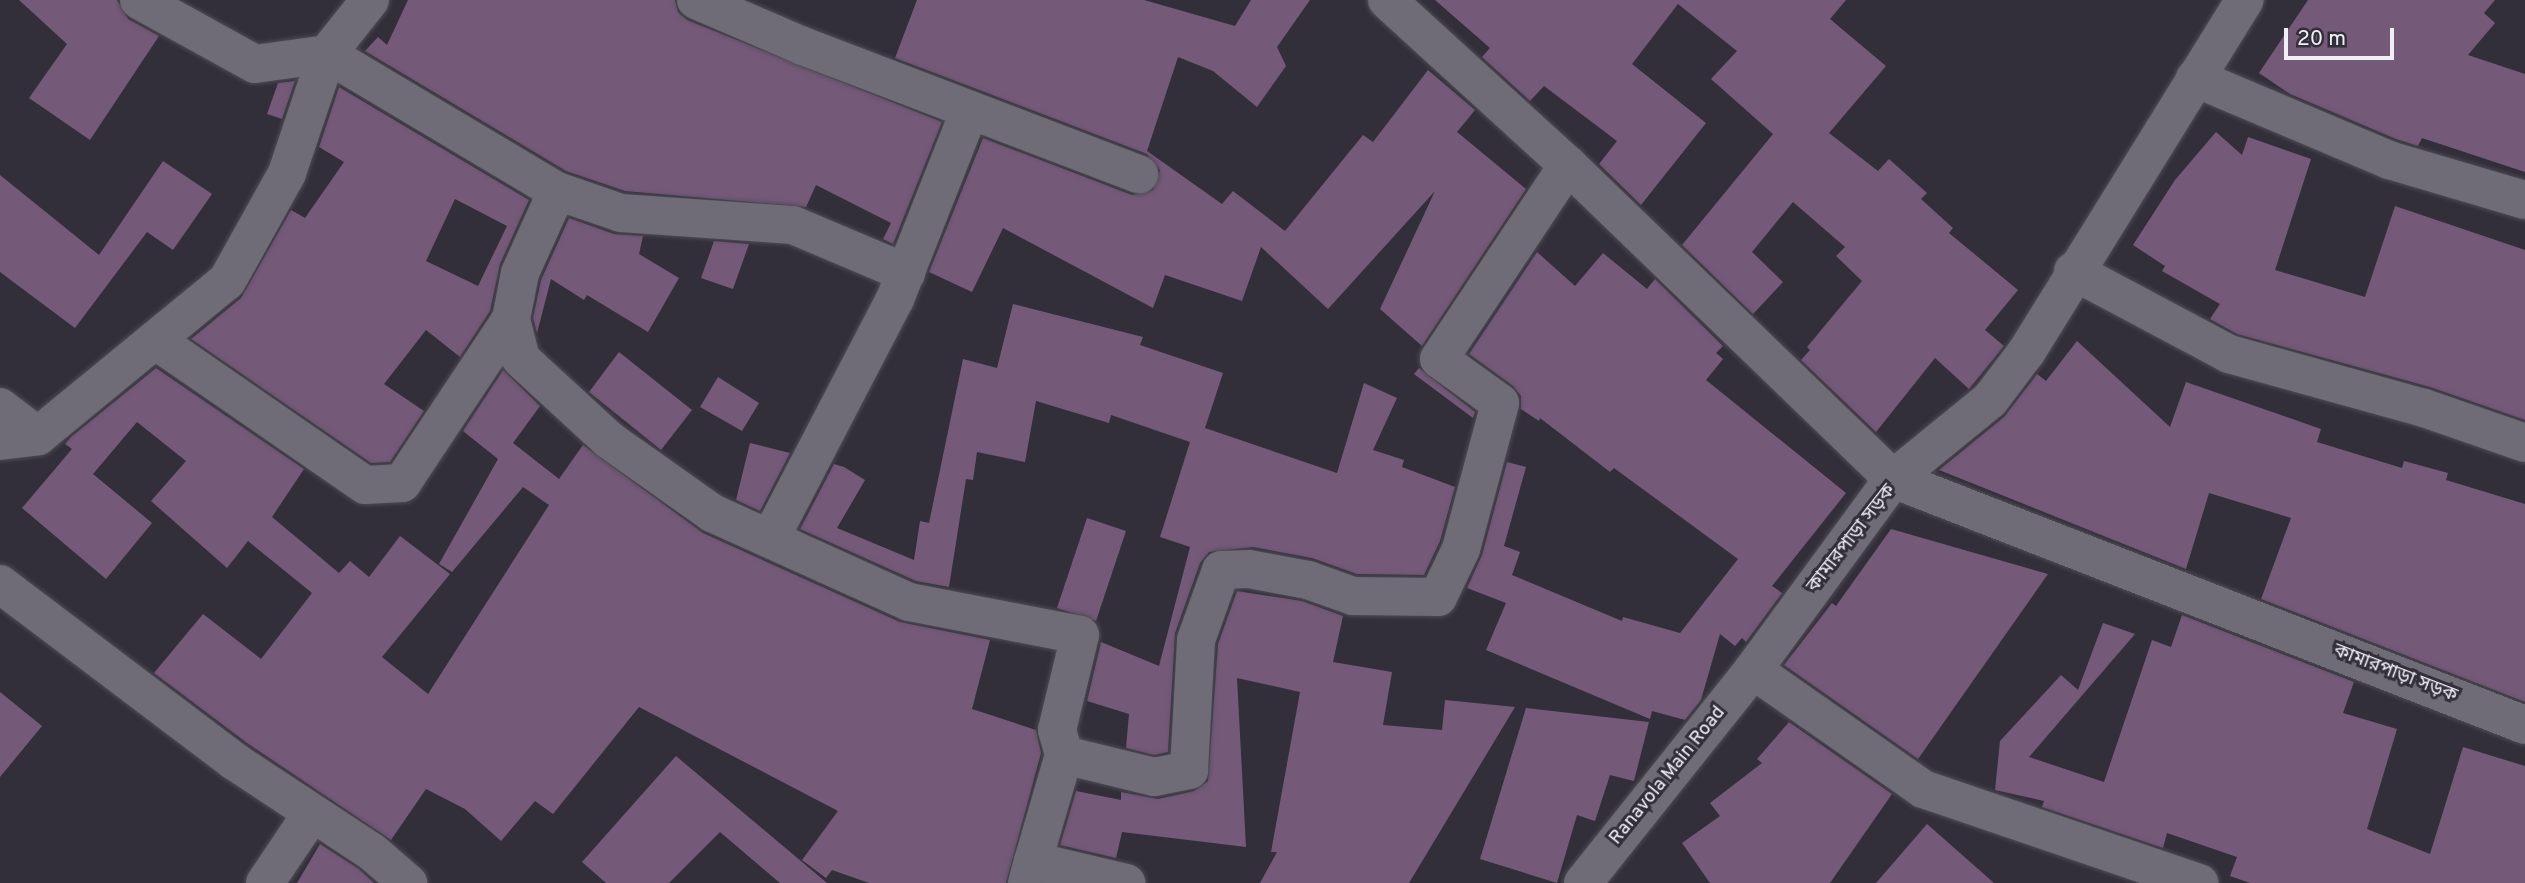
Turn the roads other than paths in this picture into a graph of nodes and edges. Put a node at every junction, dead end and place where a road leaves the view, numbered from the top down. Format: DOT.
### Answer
graph roads {
  1 [pos="139,0"];
  2 [pos="370,0"];
  3 [pos="696,0"];
  4 [pos="1387,0"];
  5 [pos="2245,0"];
  6 [pos="327,54"];
  7 [pos="2196,78"];
  8 [pos="970,110"];
  9 [pos="1567,166"];
  10 [pos="1139,174"];
  11 [pos="557,191"];
  12 [pos="2525,200"];
  13 [pos="2073,271"];
  14 [pos="906,273"];
  15 [pos="511,319"];
  16 [pos="155,340"];
  17 [pos="0,407"];
  18 [pos="38,436"];
  19 [pos="0,441"];
  20 [pos="2525,443"];
  21 [pos="1893,479"];
  22 [pos="771,537"];
  23 [pos="0,584"];
  24 [pos="1753,670"];
  25 [pos="2525,725"];
  26 [pos="1064,755"];
  27 [pos="312,813"];
  28 [pos="1030,872"];
  29 [pos="265,883"];
  30 [pos="408,883"];
  31 [pos="1126,883"];
  32 [pos="1583,883"];
  33 [pos="2199,883"];
  1 -- 6 [label="street"];
  2 -- 6 [label="street"];
  3 -- 8 [label="street"];
  4 -- 9 [label="street"];
  5 -- 7 [label="street"];
  6 -- 11 [label="street"];
  6 -- 16 [label="street"];
  7 -- 12 [label="street"];
  7 -- 13 [label="street"];
  8 -- 10 [label="street"];
  8 -- 14 [label="street"];
  9 -- 21 [label="street"];
  9 -- 26 [label="street"];
  11 -- 14 [label="street"];
  11 -- 15 [label="street"];
  13 -- 20 [label="street"];
  13 -- 21 [label="street"];
  14 -- 22 [label="street"];
  15 -- 16 [label="street"];
  15 -- 22 [label="street"];
  16 -- 18 [label="street"];
  17 -- 18 [label="street"];
  18 -- 19 [label="street"];
  21 -- 24 [label="street, কামারপাড়া সড়ক"];
  21 -- 25 [label="street, কামারপাড়া সড়ক"];
  22 -- 26 [label="street"];
  23 -- 27 [label="street"];
  24 -- 32 [label="street, Ranavola Main Road"];
  24 -- 33 [label="street"];
  26 -- 28 [label="street"];
  27 -- 29 [label="street"];
  27 -- 30 [label="street"];
  28 -- 31 [label="street"];
}
